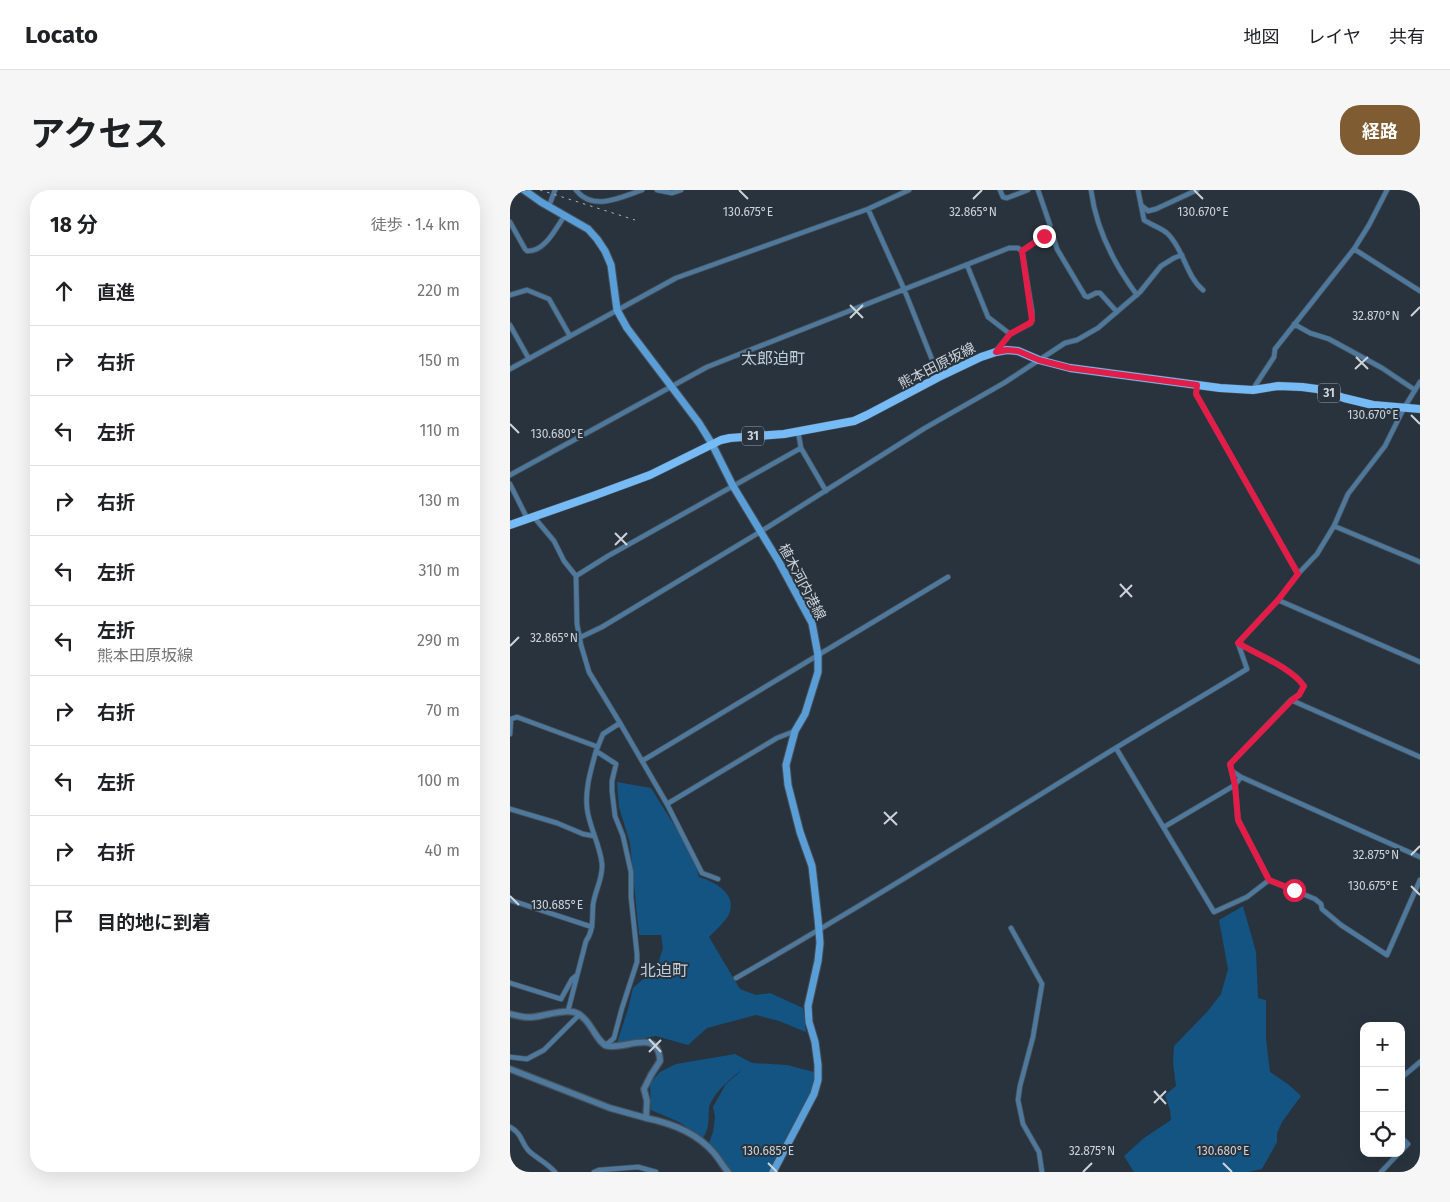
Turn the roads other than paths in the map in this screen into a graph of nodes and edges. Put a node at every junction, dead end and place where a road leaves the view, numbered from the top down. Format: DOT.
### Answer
graph roads {
  1 [pos="524,190"];
  2 [pos="555,190"];
  3 [pos="576,190"];
  4 [pos="642,190"];
  5 [pos="657,190"];
  6 [pos="682,190"];
  7 [pos="909,190"];
  8 [pos="1000,190"];
  9 [pos="1028,190"];
  10 [pos="1038,190"];
  11 [pos="1091,190"];
  12 [pos="1138,190"];
  13 [pos="1196,190"];
  14 [pos="1387,190"];
  15 [pos="1141,205"];
  16 [pos="549,206"];
  17 [pos="868,209"];
  18 [pos="565,215"];
  19 [pos="510,222"];
  20 [pos="1049,232"];
  21 [pos="1354,249"];
  22 [pos="1022,251"];
  23 [pos="1182,255"];
  24 [pos="967,265"];
  25 [pos="904,289"];
  26 [pos="1203,290"];
  27 [pos="1420,291"];
  28 [pos="510,295"];
  29 [pos="1137,295"];
  30 [pos="617,310"];
  31 [pos="1117,312"];
  32 [pos="510,324"];
  33 [pos="1294,324"];
  34 [pos="1010,334"];
  35 [pos="570,336"];
  36 [pos="996,352"];
  37 [pos="529,359"];
  38 [pos="1039,360"];
  39 [pos="510,369"];
  40 [pos="938,377"];
  41 [pos="1420,382"];
  42 [pos="1197,385"];
  43 [pos="671,388"];
  44 [pos="1253,390"];
  45 [pos="1415,390"];
  46 [pos="1404,408"];
  47 [pos="1420,409"];
  48 [pos="798,431"];
  49 [pos="712,444"];
  50 [pos="800,448"];
  51 [pos="510,475"];
  52 [pos="510,484"];
  53 [pos="733,486"];
  54 [pos="826,491"];
  55 [pos="530,517"];
  56 [pos="510,525"];
  57 [pos="1334,526"];
  58 [pos="760,532"];
  59 [pos="1420,562"];
  60 [pos="1298,574"];
  61 [pos="576,576"];
  62 [pos="948,577"];
  63 [pos="1278,600"];
  64 [pos="579,638"];
  65 [pos="1238,643"];
  66 [pos="818,655"];
  67 [pos="1420,662"];
  68 [pos="1292,700"];
  69 [pos="620,723"];
  70 [pos="795,731"];
  71 [pos="510,734"];
  72 [pos="1116,748"];
  73 [pos="597,749"];
  74 [pos="1420,757"];
  75 [pos="642,761"];
  76 [pos="1232,772"];
  77 [pos="1241,777"];
  78 [pos="1235,785"];
  79 [pos="666,804"];
  80 [pos="510,809"];
  81 [pos="1164,827"];
  82 [pos="594,836"];
  83 [pos="1420,858"];
  84 [pos="718,879"];
  85 [pos="1269,880"];
  86 [pos="1420,880"];
  87 [pos="510,900"];
  88 [pos="592,927"];
  89 [pos="1010,928"];
  90 [pos="819,931"];
  91 [pos="578,975"];
  92 [pos="736,978"];
  93 [pos="510,982"];
  94 [pos="568,1011"];
  95 [pos="510,1014"];
  96 [pos="580,1014"];
  97 [pos="605,1046"];
  98 [pos="510,1057"];
  99 [pos="1420,1062"];
  100 [pos="510,1069"];
  101 [pos="1405,1075"];
  102 [pos="646,1118"];
  103 [pos="510,1127"];
  104 [pos="1395,1157"];
  105 [pos="555,1172"];
  106 [pos="594,1172"];
  107 [pos="656,1172"];
  108 [pos="728,1172"];
  109 [pos="774,1172"];
  110 [pos="1042,1172"];
  111 [pos="1381,1172"];
  1 -- 16 [label="main road, 植木河内港線"];
  2 -- 16 [label="street"];
  3 -- 4 [label="street"];
  5 -- 6 [label="street"];
  7 -- 17 [label="street"];
  8 -- 9 [label="street"];
  10 -- 20 [label="street"];
  11 -- 29 [label="street"];
  12 -- 15 [label="street"];
  13 -- 15 [label="street"];
  14 -- 21 [label="street"];
  15 -- 23 [label="street"];
  16 -- 18 [label="main road, 植木河内港線"];
  17 -- 25 [label="street"];
  17 -- 30 [label="street"];
  18 -- 19 [label="street"];
  18 -- 30 [label="main road, 植木河内港線"];
  20 -- 22 [label="street"];
  20 -- 31 [label="street"];
  21 -- 27 [label="street"];
  21 -- 33 [label="street"];
  22 -- 24 [label="street"];
  22 -- 34 [label="street"];
  23 -- 26 [label="street"];
  23 -- 29 [label="street"];
  24 -- 25 [label="street"];
  24 -- 34 [label="street"];
  25 -- 40 [label="street"];
  25 -- 43 [label="street"];
  28 -- 35 [label="street"];
  29 -- 31 [label="street"];
  30 -- 35 [label="street"];
  30 -- 43 [label="main road, 植木河内港線"];
  31 -- 38 [label="street"];
  32 -- 37 [label="street"];
  33 -- 44 [label="street"];
  33 -- 45 [label="street"];
  34 -- 36 [label="street"];
  35 -- 37 [label="street"];
  36 -- 38 [label="main road, 熊本田原坂線 / 31"];
  36 -- 40 [label="main road, 熊本田原坂線 / 31"];
  37 -- 39 [label="street"];
  38 -- 42 [label="main road, 熊本田原坂線 / 31"];
  38 -- 54 [label="street"];
  40 -- 48 [label="main road, 熊本田原坂線 / 31"];
  41 -- 45 [label="street"];
  42 -- 44 [label="main road, 熊本田原坂線 / 31"];
  42 -- 60 [label="street"];
  43 -- 49 [label="main road, 植木河内港線"];
  43 -- 51 [label="street"];
  44 -- 46 [label="main road, 熊本田原坂線 / 31"];
  45 -- 46 [label="street"];
  46 -- 47 [label="main road, 熊本田原坂線 / 31"];
  46 -- 57 [label="street"];
  48 -- 49 [label="main road, 熊本田原坂線 / 31"];
  48 -- 50 [label="street"];
  49 -- 53 [label="main road, 植木河内港線"];
  49 -- 55 [label="main road, 熊本田原坂線 / 31"];
  50 -- 53 [label="street"];
  50 -- 54 [label="street"];
  52 -- 55 [label="street"];
  53 -- 58 [label="main road, 植木河内港線"];
  53 -- 61 [label="street"];
  54 -- 58 [label="street"];
  55 -- 56 [label="main road, 熊本田原坂線 / 31"];
  55 -- 61 [label="street"];
  57 -- 59 [label="street"];
  57 -- 60 [label="street"];
  58 -- 64 [label="street"];
  58 -- 66 [label="main road, 植木河内港線"];
  60 -- 63 [label="street"];
  61 -- 64 [label="street"];
  62 -- 66 [label="street"];
  63 -- 65 [label="street"];
  63 -- 67 [label="street"];
  64 -- 69 [label="street"];
  65 -- 68 [label="street"];
  65 -- 72 [label="street"];
  66 -- 70 [label="main road, 植木河内港線"];
  66 -- 75 [label="street"];
  68 -- 74 [label="street"];
  68 -- 76 [label="street"];
  69 -- 73 [label="street"];
  69 -- 75 [label="street"];
  70 -- 79 [label="street"];
  70 -- 90 [label="main road, 植木河内港線"];
  71 -- 73 [label="street"];
  72 -- 81 [label="street"];
  72 -- 90 [label="street"];
  73 -- 82 [label="street"];
  73 -- 97 [label="street"];
  75 -- 79 [label="street"];
  76 -- 77 [label="street"];
  76 -- 78 [label="street"];
  77 -- 78 [label="street"];
  77 -- 83 [label="street"];
  78 -- 81 [label="street"];
  78 -- 85 [label="street"];
  79 -- 84 [label="street"];
  80 -- 82 [label="street"];
  81 -- 85 [label="street"];
  82 -- 88 [label="street"];
  85 -- 86 [label="street"];
  87 -- 88 [label="street"];
  88 -- 91 [label="street"];
  89 -- 110 [label="street"];
  90 -- 92 [label="street"];
  90 -- 109 [label="main road, 植木河内港線"];
  91 -- 93 [label="street"];
  91 -- 94 [label="street"];
  94 -- 95 [label="street"];
  94 -- 96 [label="street"];
  96 -- 97 [label="street"];
  96 -- 98 [label="street"];
  97 -- 102 [label="street"];
  99 -- 101 [label="street"];
  100 -- 102 [label="street"];
  102 -- 108 [label="street"];
  103 -- 105 [label="street"];
  104 -- 111 [label="street"];
  106 -- 107 [label="street"];
}
